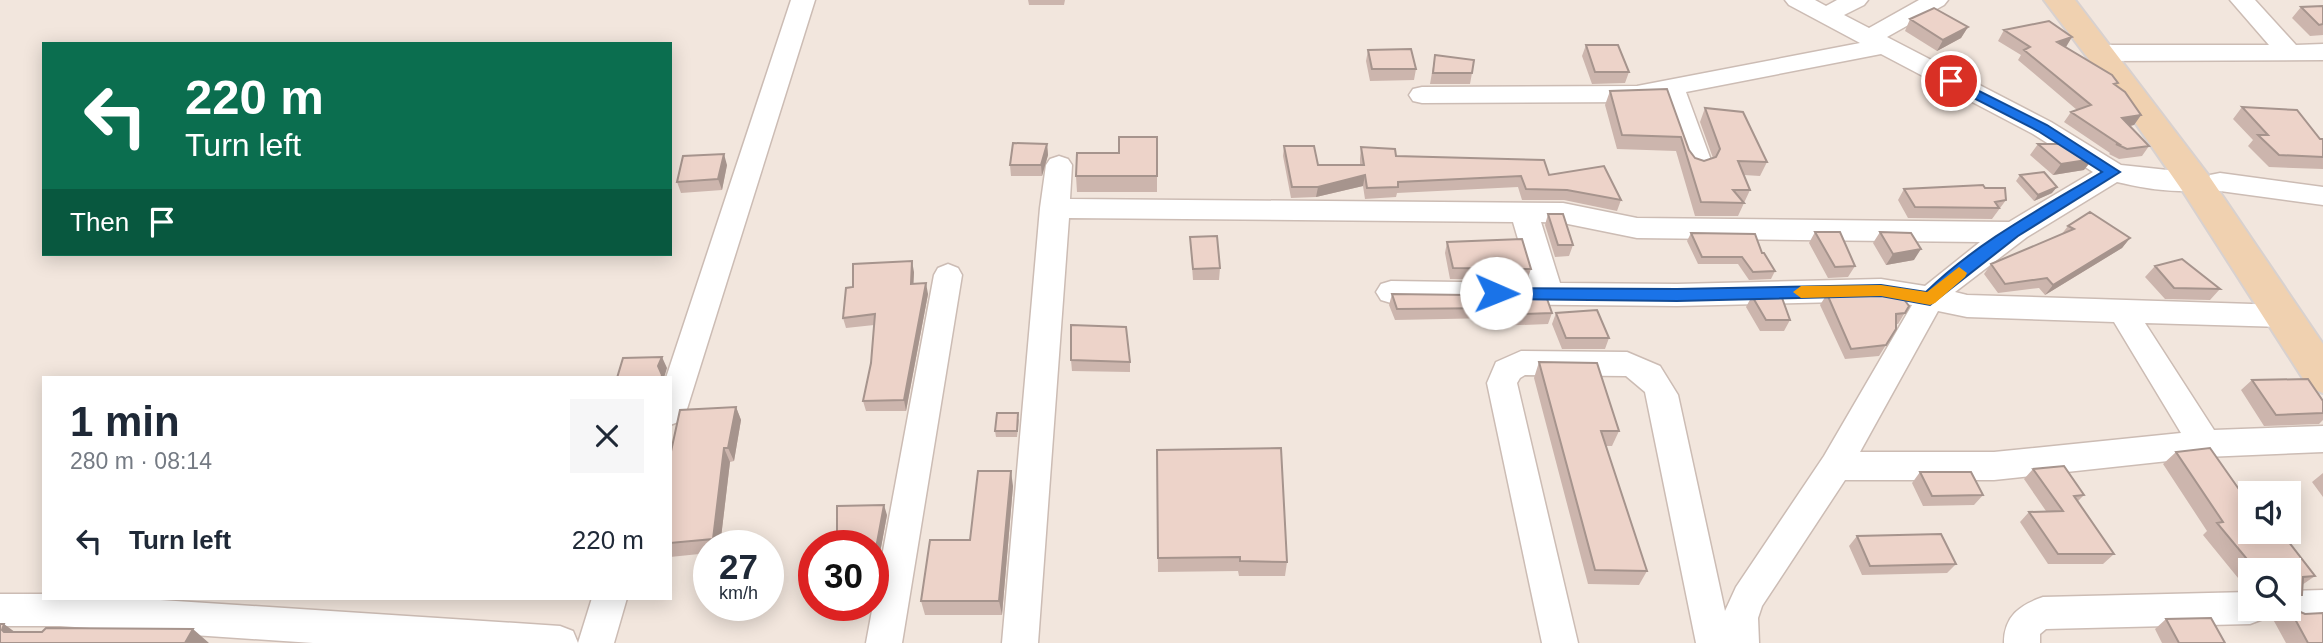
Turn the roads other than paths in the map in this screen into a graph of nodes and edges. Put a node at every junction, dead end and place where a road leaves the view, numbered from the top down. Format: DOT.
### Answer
graph roads {
  1 [pos="803,0"];
  2 [pos="1797,0"];
  3 [pos="1856,0"];
  4 [pos="1936,0"];
  5 [pos="2059,0"];
  6 [pos="2080,0"];
  7 [pos="2242,0"];
  8 [pos="1825,15"];
  9 [pos="1876,42"];
  10 [pos="2289,52"];
  11 [pos="2323,52"];
  12 [pos="2112,53"];
  13 [pos="1672,88"];
  14 [pos="1422,95"];
  15 [pos="1699,163"];
  16 [pos="1059,165"];
  17 [pos="2113,172"];
  18 [pos="2216,187"];
  19 [pos="2323,196"];
  20 [pos="1054,208"];
  21 [pos="2323,210"];
  22 [pos="1524,213"];
  23 [pos="2012,232"];
  24 [pos="948,275"];
  25 [pos="1391,292"];
  26 [pos="1549,294"];
  27 [pos="1930,299"];
  28 [pos="2123,312"];
  29 [pos="2284,316"];
  30 [pos="2323,329"];
  31 [pos="2323,377"];
  32 [pos="672,406"];
  33 [pos="2323,439"];
  34 [pos="2205,444"];
  35 [pos="1836,466"];
  36 [pos="609,600"];
  37 [pos="2323,606"];
  38 [pos="2301,607"];
  39 [pos="2238,608"];
  40 [pos="0,610"];
  41 [pos="60,610"];
  42 [pos="227,632"];
  43 [pos="363,637"];
  44 [pos="42,643"];
  45 [pos="560,643"];
  46 [pos="596,643"];
  47 [pos="884,643"];
  48 [pos="1020,643"];
  49 [pos="1560,643"];
  50 [pos="1714,643"];
  51 [pos="1741,643"];
  52 [pos="2022,643"];
  1 -- 32 [label="street"];
  2 -- 8 [label="street"];
  3 -- 8 [label="street"];
  4 -- 9 [label="street"];
  5 -- 12 [label="main road"];
  6 -- 12 [label="main road"];
  7 -- 10 [label="street"];
  8 -- 9 [label="street"];
  9 -- 13 [label="street"];
  9 -- 17 [label="street"];
  10 -- 11 [label="street"];
  10 -- 12 [label="street"];
  12 -- 18 [label="main road"];
  13 -- 14 [label="street"];
  13 -- 15 [label="street"];
  16 -- 20 [label="street"];
  17 -- 18 [label="street"];
  17 -- 23 [label="street"];
  18 -- 19 [label="street"];
  18 -- 21 [label="street"];
  18 -- 29 [label="main road"];
  18 -- 30 [label="main road"];
  20 -- 22 [label="street"];
  20 -- 48 [label="street"];
  22 -- 23 [label="street"];
  22 -- 26 [label="street"];
  23 -- 27 [label="street"];
  24 -- 47 [label="street"];
  25 -- 26 [label="street"];
  26 -- 27 [label="street"];
  27 -- 28 [label="street"];
  27 -- 35 [label="street"];
  28 -- 29 [label="street"];
  28 -- 34 [label="street"];
  29 -- 31 [label="main road"];
  33 -- 34 [label="street"];
  34 -- 35 [label="street"];
  35 -- 51 [label="street"];
  36 -- 46 [label="street"];
  37 -- 38 [label="street"];
  39 -- 52 [label="street"];
  40 -- 41 [label="street"];
  41 -- 42 [label="street"];
  41 -- 44 [label="street"];
  42 -- 43 [label="street"];
  43 -- 45 [label="street"];
  49 -- 50 [label="street"];
}
